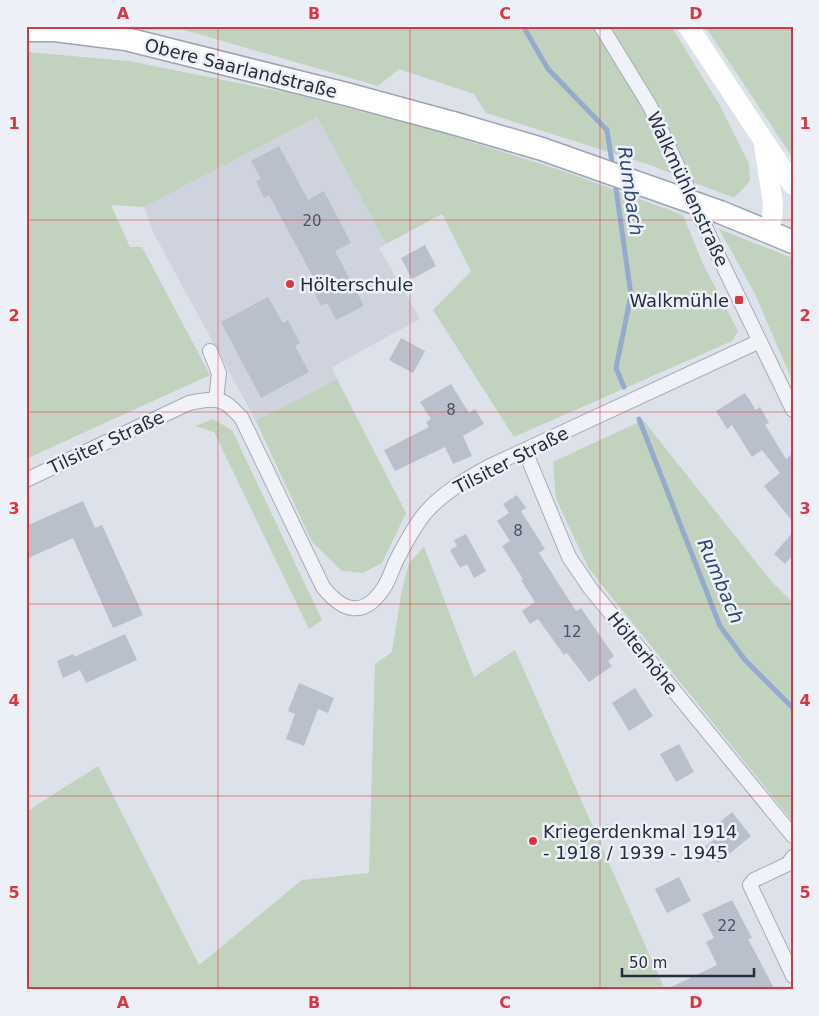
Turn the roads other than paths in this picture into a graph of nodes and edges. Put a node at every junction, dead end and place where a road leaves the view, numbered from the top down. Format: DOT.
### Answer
graph roads {
  1 [pos="601,26"];
  2 [pos="688,26"];
  3 [pos="26,30"];
  4 [pos="762,140"];
  5 [pos="793,185"];
  6 [pos="768,232"];
  7 [pos="793,242"];
  8 [pos="760,342"];
  9 [pos="210,352"];
  10 [pos="216,400"];
  11 [pos="793,410"];
  12 [pos="524,451"];
  13 [pos="26,480"];
  14 [pos="793,836"];
  15 [pos="793,857"];
  16 [pos="793,976"];
  1 -- 8 [label="street, Walkmühlenstraße"];
  2 -- 4 [label="main road"];
  3 -- 6 [label="main road, Obere Saarlandstraße, bridge"];
  4 -- 5 [label="main road"];
  4 -- 6 [label="main road"];
  6 -- 7 [label="main road, Obere Saarlandstraße"];
  8 -- 11 [label="street, Walkmühlenstraße"];
  8 -- 12 [label="street, Tilsiter Straße"];
  9 -- 10 [label="street"];
  10 -- 12 [label="street, Tilsiter Straße"];
  10 -- 13 [label="street, Tilsiter Straße"];
  12 -- 14 [label="street, Hölterhöhe"];
  15 -- 16 [label="street"];
}
